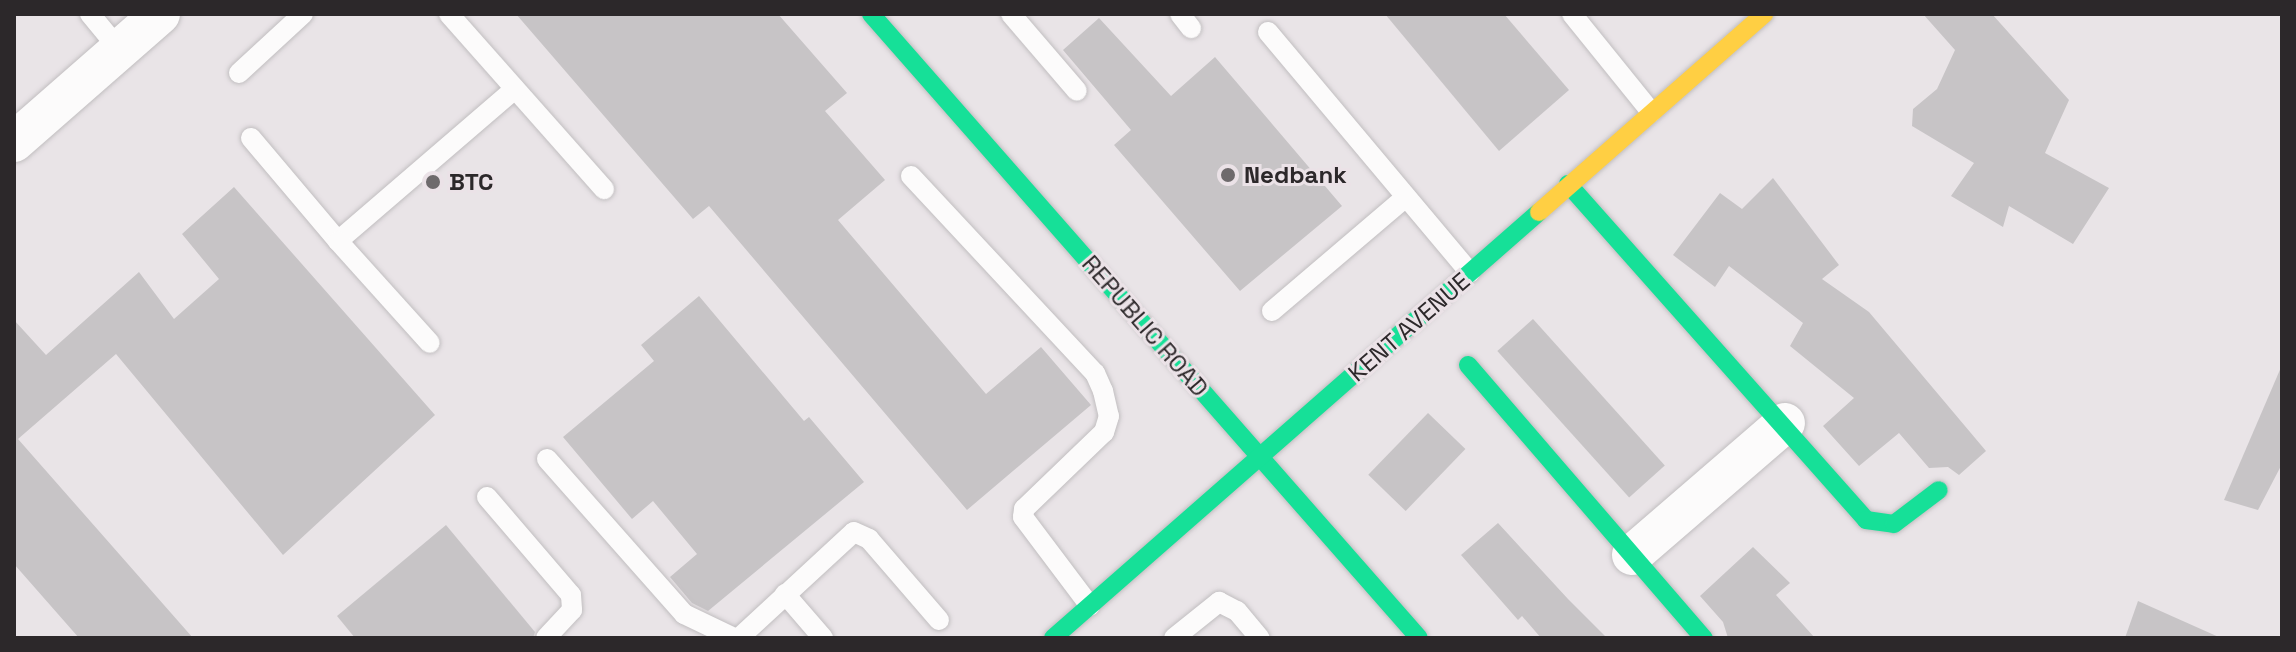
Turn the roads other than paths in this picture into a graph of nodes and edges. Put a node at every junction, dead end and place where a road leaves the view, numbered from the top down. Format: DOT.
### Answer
graph roads {
  1 [pos="90,14"];
  2 [pos="160,14"];
  3 [pos="303,14"];
  4 [pos="449,14"];
  5 [pos="871,14"];
  6 [pos="1011,14"];
  7 [pos="1572,14"];
  8 [pos="1764,14"];
  9 [pos="1268,32"];
  10 [pos="119,49"];
  11 [pos="239,73"];
  12 [pos="515,89"];
  13 [pos="1077,91"];
  14 [pos="1651,112"];
  15 [pos="251,138"];
  16 [pos="14,142"];
  17 [pos="911,176"];
  18 [pos="1568,184"];
  19 [pos="604,189"];
  20 [pos="1406,197"];
  21 [pos="338,241"];
  22 [pos="1470,273"];
  23 [pos="1272,311"];
  24 [pos="430,343"];
  25 [pos="1468,365"];
  26 [pos="1785,423"];
  27 [pos="1261,456"];
  28 [pos="547,459"];
  29 [pos="1939,490"];
  30 [pos="487,497"];
  31 [pos="1632,555"];
  32 [pos="785,594"];
  33 [pos="1090,606"];
  34 [pos="939,620"];
  35 [pos="546,638"];
  36 [pos="736,638"];
  37 [pos="823,638"];
  38 [pos="1054,638"];
  39 [pos="1174,638"];
  40 [pos="1260,638"];
  41 [pos="1419,638"];
  42 [pos="1704,638"];
  1 -- 10 [label="lane"];
  2 -- 10 [label="street"];
  3 -- 11 [label="lane"];
  4 -- 12 [label="lane"];
  5 -- 27 [label="street, REPUBLIC ROAD"];
  6 -- 13 [label="lane"];
  7 -- 14 [label="lane"];
  8 -- 14 [label="street, KENT AVENUE"];
  9 -- 20 [label="lane"];
  10 -- 16 [label="street"];
  12 -- 19 [label="lane"];
  12 -- 21 [label="lane"];
  14 -- 18 [label="street, KENT AVENUE"];
  15 -- 21 [label="lane"];
  17 -- 33 [label="lane"];
  18 -- 22 [label="street, KENT AVENUE"];
  18 -- 26 [label="street"];
  20 -- 22 [label="lane"];
  20 -- 23 [label="lane"];
  21 -- 24 [label="lane"];
  22 -- 27 [label="street, KENT AVENUE"];
  25 -- 31 [label="street"];
  26 -- 29 [label="street"];
  26 -- 31 [label="street"];
  27 -- 33 [label="street, KENT AVENUE"];
  27 -- 41 [label="street, REPUBLIC ROAD"];
  28 -- 36 [label="lane"];
  30 -- 35 [label="lane"];
  31 -- 42 [label="street"];
  32 -- 34 [label="lane"];
  32 -- 36 [label="lane"];
  32 -- 37 [label="lane"];
  33 -- 38 [label="street, KENT AVENUE"];
  39 -- 40 [label="lane"];
}
